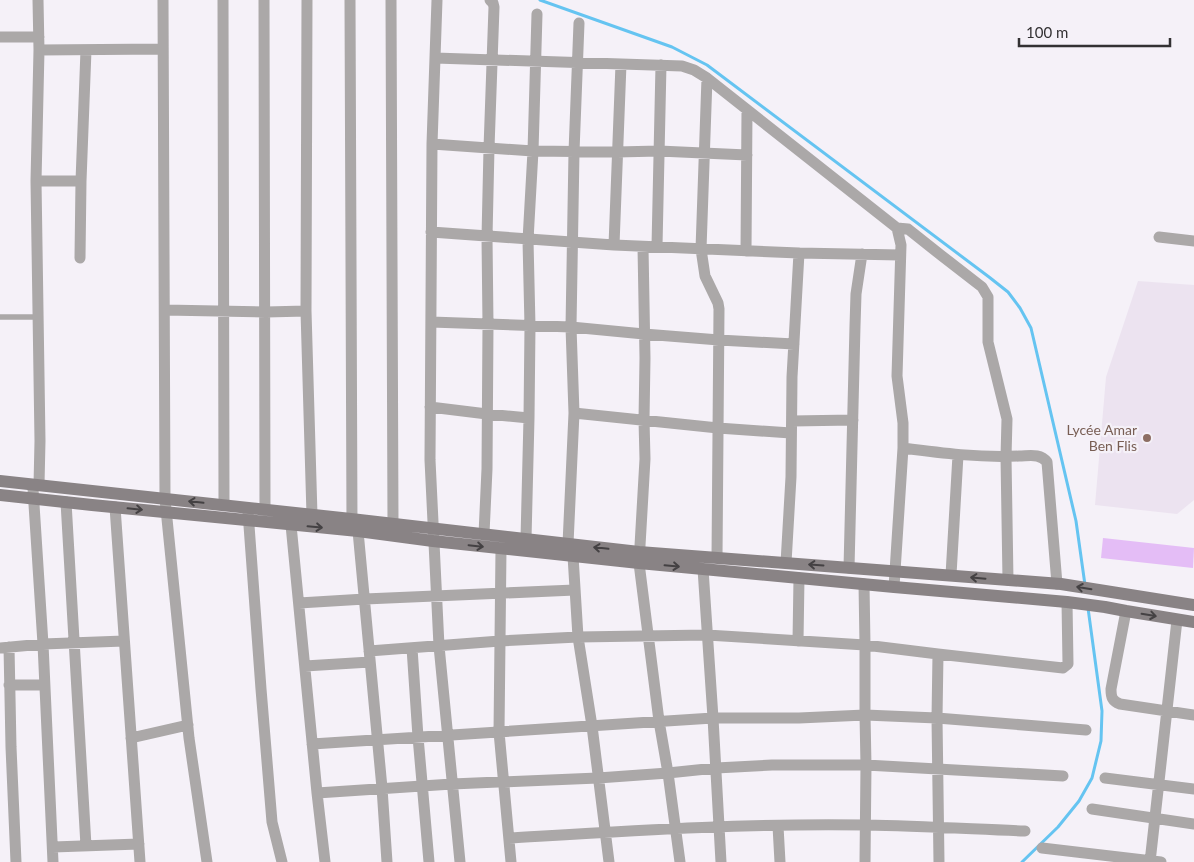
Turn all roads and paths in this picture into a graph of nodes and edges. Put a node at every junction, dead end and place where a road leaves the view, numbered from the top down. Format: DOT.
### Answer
graph roads {
  1 [pos="38,0"];
  2 [pos="163,0"];
  3 [pos="223,0"];
  4 [pos="264,0"];
  5 [pos="306,0"];
  6 [pos="350,0"];
  7 [pos="391,0"];
  8 [pos="437,0"];
  9 [pos="490,0"];
  10 [pos="537,14"];
  11 [pos="579,23"];
  12 [pos="0,37"];
  13 [pos="39,37"];
  14 [pos="163,49"];
  15 [pos="39,50"];
  16 [pos="86,50"];
  17 [pos="435,58"];
  18 [pos="492,61"];
  19 [pos="535,62"];
  20 [pos="577,63"];
  21 [pos="621,64"];
  22 [pos="661,65"];
  23 [pos="706,78"];
  24 [pos="747,110"];
  25 [pos="432,144"];
  26 [pos="489,148"];
  27 [pos="533,151"];
  28 [pos="659,151"];
  29 [pos="574,152"];
  30 [pos="618,152"];
  31 [pos="704,153"];
  32 [pos="747,155"];
  33 [pos="36,181"];
  34 [pos="82,181"];
  35 [pos="897,228"];
  36 [pos="431,232"];
  37 [pos="487,237"];
  38 [pos="1158,238"];
  39 [pos="528,240"];
  40 [pos="1194,241"];
  41 [pos="573,243"];
  42 [pos="614,245"];
  43 [pos="657,246"];
  44 [pos="643,247"];
  45 [pos="701,249"];
  46 [pos="746,251"];
  47 [pos="799,253"];
  48 [pos="862,254"];
  49 [pos="900,255"];
  50 [pos="80,258"];
  51 [pos="165,310"];
  52 [pos="224,312"];
  53 [pos="266,312"];
  54 [pos="306,312"];
  55 [pos="0,317"];
  56 [pos="38,317"];
  57 [pos="431,322"];
  58 [pos="488,324"];
  59 [pos="530,326"];
  60 [pos="572,327"];
  61 [pos="644,334"];
  62 [pos="719,340"];
  63 [pos="794,344"];
  64 [pos="430,408"];
  65 [pos="574,413"];
  66 [pos="487,414"];
  67 [pos="529,418"];
  68 [pos="644,420"];
  69 [pos="853,420"];
  70 [pos="792,427"];
  71 [pos="718,428"];
  72 [pos="903,448"];
  73 [pos="958,456"];
  74 [pos="1006,457"];
  75 [pos="0,481"];
  76 [pos="36,485"];
  77 [pos="0,495"];
  78 [pos="33,499"];
  79 [pos="165,499"];
  80 [pos="66,502"];
  81 [pos="224,505"];
  82 [pos="115,507"];
  83 [pos="265,510"];
  84 [pos="167,512"];
  85 [pos="248,514"];
  86 [pos="312,515"];
  87 [pos="393,524"];
  88 [pos="291,525"];
  89 [pos="354,527"];
  90 [pos="484,534"];
  91 [pos="433,535"];
  92 [pos="526,539"];
  93 [pos="500,548"];
  94 [pos="570,550"];
  95 [pos="639,557"];
  96 [pos="717,558"];
  97 [pos="786,563"];
  98 [pos="848,568"];
  99 [pos="703,569"];
  100 [pos="896,572"];
  101 [pos="951,575"];
  102 [pos="799,578"];
  103 [pos="1008,580"];
  104 [pos="864,584"];
  105 [pos="1059,584"];
  106 [pos="894,588"];
  107 [pos="575,590"];
  108 [pos="500,594"];
  109 [pos="436,596"];
  110 [pos="366,599"];
  111 [pos="1071,602"];
  112 [pos="299,604"];
  113 [pos="1194,605"];
  114 [pos="1126,611"];
  115 [pos="1177,620"];
  116 [pos="1194,622"];
  117 [pos="648,636"];
  118 [pos="707,636"];
  119 [pos="578,637"];
  120 [pos="124,641"];
  121 [pos="500,641"];
  122 [pos="798,641"];
  123 [pos="74,643"];
  124 [pos="43,644"];
  125 [pos="865,645"];
  126 [pos="439,646"];
  127 [pos="4,647"];
  128 [pos="412,648"];
  129 [pos="938,654"];
  130 [pos="370,657"];
  131 [pos="305,666"];
  132 [pos="9,685"];
  133 [pos="45,685"];
  134 [pos="1168,712"];
  135 [pos="864,715"];
  136 [pos="1194,716"];
  137 [pos="713,718"];
  138 [pos="937,718"];
  139 [pos="659,721"];
  140 [pos="188,725"];
  141 [pos="592,726"];
  142 [pos="1086,730"];
  143 [pos="499,732"];
  144 [pos="448,736"];
  145 [pos="418,737"];
  146 [pos="131,738"];
  147 [pos="377,740"];
  148 [pos="312,744"];
  149 [pos="866,765"];
  150 [pos="716,768"];
  151 [pos="938,770"];
  152 [pos="668,773"];
  153 [pos="1063,776"];
  154 [pos="598,778"];
  155 [pos="1105,778"];
  156 [pos="504,781"];
  157 [pos="452,784"];
  158 [pos="1159,784"];
  159 [pos="423,786"];
  160 [pos="382,788"];
  161 [pos="1194,789"];
  162 [pos="316,793"];
  163 [pos="1092,809"];
  164 [pos="1154,819"];
  165 [pos="1194,824"];
  166 [pos="865,825"];
  167 [pos="778,826"];
  168 [pos="720,827"];
  169 [pos="676,828"];
  170 [pos="938,828"];
  171 [pos="1025,831"];
  172 [pos="606,832"];
  173 [pos="508,838"];
  174 [pos="138,844"];
  175 [pos="86,846"];
  176 [pos="53,847"];
  177 [pos="1042,848"];
  178 [pos="1154,861"];
  179 [pos="16,862"];
  180 [pos="53,862"];
  181 [pos="140,862"];
  182 [pos="207,862"];
  183 [pos="282,862"];
  184 [pos="325,862"];
  185 [pos="387,862"];
  186 [pos="429,862"];
  187 [pos="460,862"];
  188 [pos="511,862"];
  189 [pos="609,862"];
  190 [pos="680,862"];
  191 [pos="721,862"];
  192 [pos="780,862"];
  193 [pos="865,862"];
  194 [pos="939,862"];
  1 -- 13 [label="street"];
  2 -- 14 [label="street"];
  3 -- 52 [label="street"];
  4 -- 53 [label="street"];
  5 -- 54 [label="street"];
  6 -- 89 [label="street"];
  7 -- 87 [label="street"];
  8 -- 17 [label="street"];
  9 -- 18 [label="street"];
  10 -- 19 [label="street"];
  11 -- 20 [label="street"];
  12 -- 13 [label="street"];
  13 -- 15 [label="street"];
  14 -- 16 [label="street"];
  14 -- 51 [label="street"];
  15 -- 16 [label="street"];
  15 -- 33 [label="street"];
  16 -- 34 [label="street"];
  17 -- 18 [label="street"];
  17 -- 25 [label="street"];
  18 -- 19 [label="street"];
  18 -- 26 [label="street"];
  19 -- 20 [label="street"];
  19 -- 27 [label="street"];
  20 -- 21 [label="street"];
  20 -- 29 [label="street"];
  21 -- 22 [label="street"];
  21 -- 30 [label="street"];
  22 -- 23 [label="street"];
  22 -- 28 [label="street"];
  23 -- 24 [label="street"];
  23 -- 31 [label="street"];
  24 -- 32 [label="street"];
  24 -- 35 [label="street"];
  25 -- 26 [label="street"];
  25 -- 36 [label="street"];
  26 -- 27 [label="street"];
  26 -- 37 [label="street"];
  27 -- 29 [label="street"];
  27 -- 39 [label="street"];
  28 -- 30 [label="street"];
  28 -- 31 [label="street"];
  28 -- 43 [label="street"];
  29 -- 30 [label="street"];
  29 -- 41 [label="street"];
  30 -- 42 [label="street"];
  31 -- 32 [label="street"];
  31 -- 45 [label="street"];
  32 -- 46 [label="street"];
  33 -- 34 [label="street"];
  33 -- 56 [label="street"];
  34 -- 50 [label="street"];
  35 -- 49 [label="street"];
  35 -- 74 [label="street"];
  36 -- 37 [label="street"];
  36 -- 57 [label="street"];
  37 -- 39 [label="street"];
  37 -- 58 [label="street"];
  38 -- 40 [label="street"];
  39 -- 41 [label="street"];
  39 -- 59 [label="street"];
  41 -- 42 [label="street"];
  41 -- 60 [label="street"];
  42 -- 44 [label="street"];
  43 -- 44 [label="street"];
  43 -- 45 [label="street"];
  44 -- 61 [label="street"];
  45 -- 46 [label="street"];
  45 -- 62 [label="street"];
  46 -- 47 [label="street"];
  47 -- 48 [label="street"];
  47 -- 63 [label="street"];
  48 -- 49 [label="street"];
  48 -- 69 [label="street"];
  49 -- 72 [label="street"];
  51 -- 52 [label="street"];
  51 -- 79 [label="street"];
  52 -- 53 [label="street"];
  52 -- 81 [label="street"];
  53 -- 54 [label="street"];
  53 -- 83 [label="street"];
  54 -- 86 [label="street"];
  55 -- 56 [label="lane"];
  56 -- 76 [label="street"];
  57 -- 58 [label="street"];
  57 -- 64 [label="street"];
  58 -- 59 [label="street"];
  58 -- 66 [label="street"];
  59 -- 60 [label="street"];
  59 -- 67 [label="street"];
  60 -- 61 [label="street"];
  60 -- 65 [label="street"];
  61 -- 62 [label="street"];
  61 -- 68 [label="street"];
  62 -- 63 [label="street"];
  62 -- 71 [label="street"];
  63 -- 70 [label="street"];
  64 -- 66 [label="street"];
  64 -- 91 [label="street"];
  65 -- 68 [label="street"];
  65 -- 94 [label="street"];
  66 -- 67 [label="street"];
  66 -- 90 [label="street"];
  67 -- 92 [label="street"];
  68 -- 71 [label="street"];
  68 -- 95 [label="street"];
  69 -- 70 [label="street"];
  69 -- 98 [label="street"];
  70 -- 71 [label="street"];
  70 -- 97 [label="street"];
  71 -- 96 [label="street"];
  72 -- 73 [label="street"];
  72 -- 100 [label="street"];
  73 -- 74 [label="street"];
  73 -- 101 [label="street"];
  74 -- 103 [label="street"];
  74 -- 105 [label="street"];
  75 -- 76 [label="main road"];
  76 -- 78 [label="street"];
  76 -- 79 [label="main road"];
  77 -- 78 [label="main road"];
  78 -- 80 [label="main road"];
  78 -- 124 [label="street"];
  81 -- 79 [label="main road, one-way"];
  79 -- 84 [label="street"];
  80 -- 82 [label="main road"];
  80 -- 123 [label="street"];
  81 -- 85 [label="main road"];
  82 -- 84 [label="main road, one-way"];
  82 -- 120 [label="street"];
  83 -- 85 [label="main road"];
  83 -- 86 [label="main road"];
  84 -- 85 [label="main road"];
  84 -- 140 [label="street"];
  85 -- 88 [label="main road"];
  85 -- 183 [label="street"];
  86 -- 89 [label="main road"];
  87 -- 89 [label="main road"];
  87 -- 91 [label="main road"];
  88 -- 89 [label="main road, one-way"];
  88 -- 112 [label="street"];
  89 -- 91 [label="main road"];
  89 -- 110 [label="street"];
  90 -- 91 [label="main road"];
  90 -- 92 [label="main road"];
  91 -- 93 [label="main road, one-way"];
  91 -- 109 [label="street"];
  92 -- 94 [label="main road"];
  93 -- 94 [label="main road"];
  93 -- 108 [label="street"];
  94 -- 95 [label="main road"];
  94 -- 107 [label="street"];
  95 -- 96 [label="main road"];
  95 -- 99 [label="main road, one-way"];
  95 -- 117 [label="street"];
  96 -- 97 [label="main road"];
  98 -- 97 [label="main road, one-way"];
  98 -- 100 [label="main road"];
  99 -- 102 [label="main road"];
  99 -- 118 [label="street"];
  100 -- 101 [label="main road"];
  100 -- 106 [label="street"];
  103 -- 101 [label="main road, one-way"];
  102 -- 104 [label="main road"];
  102 -- 122 [label="street"];
  103 -- 105 [label="main road"];
  104 -- 106 [label="main road"];
  104 -- 125 [label="street"];
  113 -- 105 [label="main road, one-way"];
  106 -- 111 [label="main road"];
  107 -- 108 [label="street"];
  107 -- 119 [label="street"];
  108 -- 109 [label="street"];
  108 -- 121 [label="street"];
  109 -- 110 [label="street"];
  109 -- 126 [label="street"];
  110 -- 112 [label="street"];
  110 -- 130 [label="street"];
  111 -- 114 [label="main road"];
  111 -- 129 [label="street"];
  112 -- 131 [label="street"];
  114 -- 115 [label="main road, one-way"];
  114 -- 134 [label="street"];
  115 -- 116 [label="main road"];
  115 -- 134 [label="street"];
  117 -- 118 [label="street"];
  117 -- 119 [label="street"];
  117 -- 139 [label="street"];
  118 -- 122 [label="street"];
  118 -- 137 [label="street"];
  119 -- 121 [label="street"];
  119 -- 141 [label="street"];
  120 -- 123 [label="street"];
  120 -- 146 [label="street"];
  121 -- 126 [label="street"];
  121 -- 143 [label="street"];
  122 -- 125 [label="street"];
  123 -- 124 [label="street"];
  123 -- 175 [label="street"];
  124 -- 127 [label="street"];
  124 -- 133 [label="street"];
  125 -- 129 [label="street"];
  125 -- 135 [label="street"];
  126 -- 128 [label="street"];
  126 -- 144 [label="street"];
  127 -- 132 [label="street"];
  128 -- 130 [label="street"];
  128 -- 145 [label="street"];
  129 -- 138 [label="street"];
  130 -- 131 [label="street"];
  130 -- 147 [label="street"];
  131 -- 148 [label="street"];
  132 -- 133 [label="street"];
  132 -- 179 [label="street"];
  133 -- 176 [label="street"];
  134 -- 136 [label="street"];
  134 -- 158 [label="street"];
  135 -- 137 [label="street"];
  135 -- 138 [label="street"];
  135 -- 149 [label="street"];
  137 -- 139 [label="street"];
  137 -- 150 [label="street"];
  138 -- 142 [label="street"];
  138 -- 151 [label="street"];
  139 -- 141 [label="street"];
  139 -- 152 [label="street"];
  140 -- 146 [label="street"];
  140 -- 182 [label="street"];
  141 -- 143 [label="street"];
  141 -- 154 [label="street"];
  143 -- 144 [label="street"];
  143 -- 156 [label="street"];
  144 -- 145 [label="street"];
  144 -- 157 [label="street"];
  145 -- 147 [label="street"];
  145 -- 159 [label="street"];
  146 -- 174 [label="street"];
  147 -- 148 [label="street"];
  147 -- 160 [label="street"];
  148 -- 162 [label="street"];
  149 -- 150 [label="street"];
  149 -- 151 [label="street"];
  149 -- 166 [label="street"];
  150 -- 152 [label="street"];
  150 -- 168 [label="street"];
  151 -- 153 [label="street"];
  151 -- 170 [label="street"];
  152 -- 154 [label="street"];
  152 -- 169 [label="street"];
  154 -- 156 [label="street"];
  154 -- 172 [label="street"];
  155 -- 158 [label="street"];
  156 -- 157 [label="street"];
  156 -- 173 [label="street"];
  157 -- 159 [label="street"];
  157 -- 187 [label="street"];
  158 -- 161 [label="street"];
  158 -- 164 [label="street"];
  159 -- 160 [label="street"];
  159 -- 186 [label="street"];
  160 -- 162 [label="street"];
  160 -- 185 [label="street"];
  162 -- 184 [label="street"];
  163 -- 164 [label="street"];
  164 -- 165 [label="street"];
  164 -- 178 [label="street"];
  166 -- 167 [label="street"];
  166 -- 170 [label="street"];
  166 -- 193 [label="street"];
  167 -- 168 [label="street"];
  167 -- 192 [label="street"];
  168 -- 169 [label="street"];
  168 -- 191 [label="street"];
  169 -- 172 [label="street"];
  169 -- 190 [label="street"];
  170 -- 171 [label="street"];
  170 -- 194 [label="street"];
  172 -- 173 [label="street"];
  172 -- 189 [label="street"];
  173 -- 188 [label="street"];
  174 -- 175 [label="street"];
  174 -- 181 [label="street"];
  175 -- 176 [label="street"];
  176 -- 180 [label="street"];
  177 -- 178 [label="street"];
}
